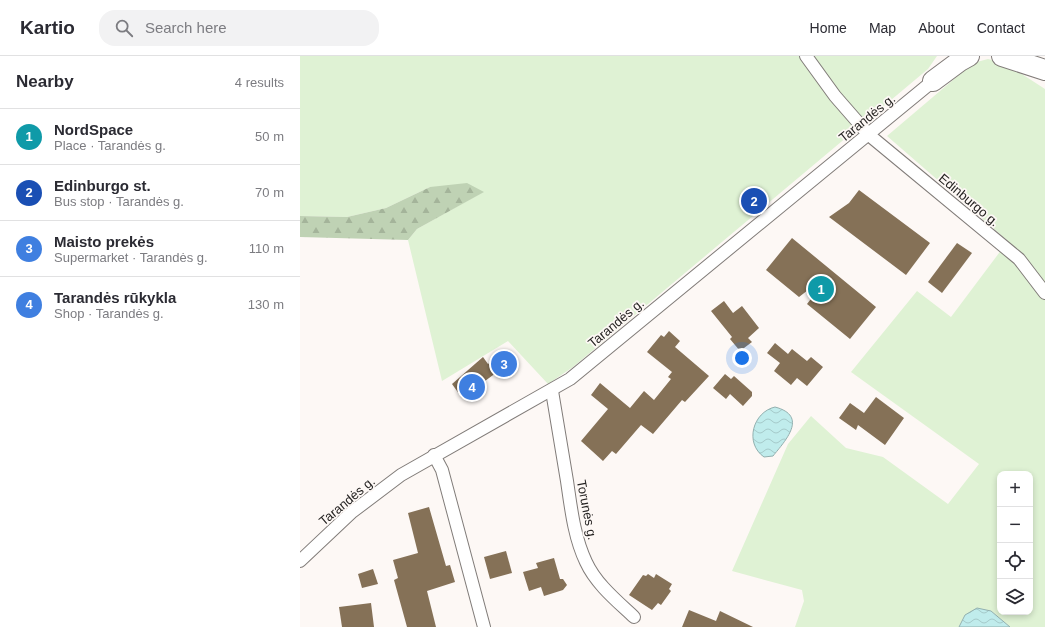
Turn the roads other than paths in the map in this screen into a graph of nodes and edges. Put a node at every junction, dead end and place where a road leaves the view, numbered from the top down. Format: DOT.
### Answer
graph roads {
  1 [pos="806,56"];
  2 [pos="948,56"];
  3 [pos="969,56"];
  4 [pos="1002,56"];
  5 [pos="1027,56"];
  6 [pos="1045,69"];
  7 [pos="933,81"];
  8 [pos="869,135"];
  9 [pos="1045,293"];
  10 [pos="552,391"];
  11 [pos="434,455"];
  12 [pos="300,561"];
  13 [pos="634,617"];
  14 [pos="484,627"];
  1 -- 8 [label="street, Edinburgo g."];
  2 -- 7 [label="highway"];
  3 -- 7 [label="highway"];
  4 -- 6 [label="highway"];
  5 -- 6 [label="highway"];
  7 -- 8 [label="street, Tarandės g."];
  8 -- 9 [label="street, Edinburgo g."];
  8 -- 10 [label="street, Tarandės g."];
  10 -- 11 [label="street, Tarandės g."];
  10 -- 13 [label="street, Torunės g."];
  11 -- 12 [label="street, Tarandės g."];
  11 -- 14 [label="street"];
}
